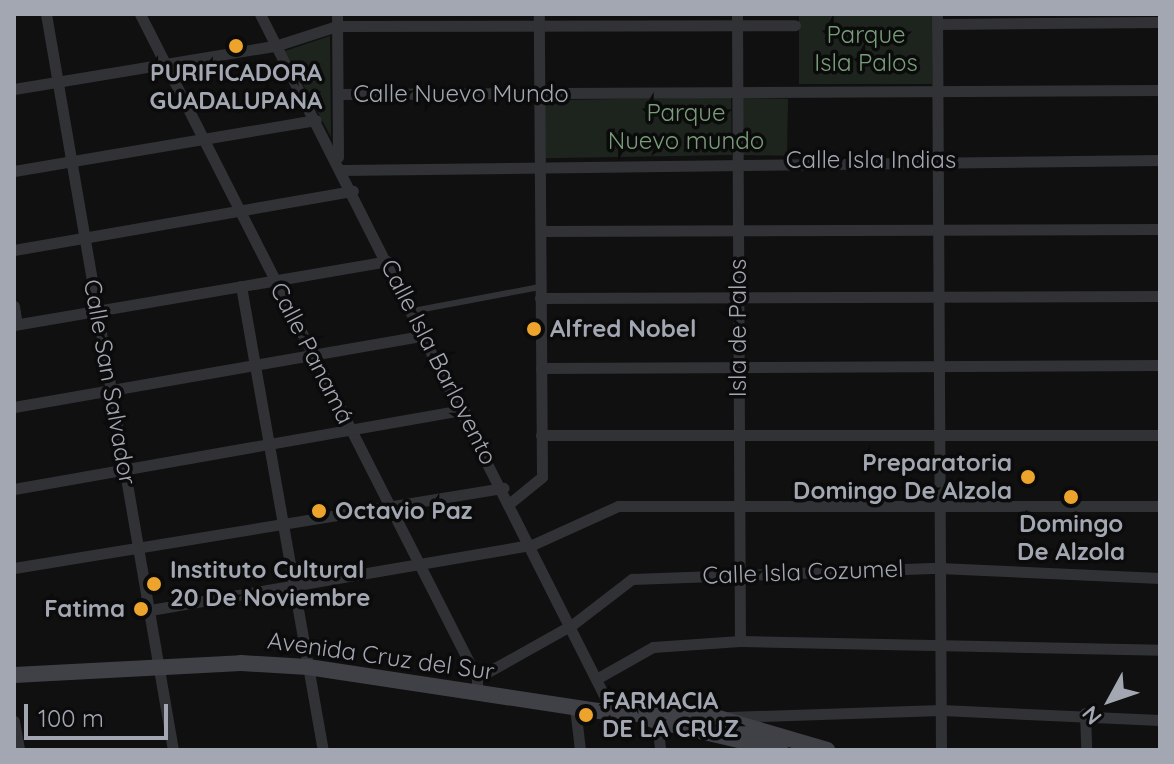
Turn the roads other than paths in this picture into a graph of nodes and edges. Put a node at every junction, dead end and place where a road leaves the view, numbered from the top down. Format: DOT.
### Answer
graph roads {
  1 [pos="46,14"];
  2 [pos="140,14"];
  3 [pos="260,14"];
  4 [pos="937,19"];
  5 [pos="337,20"];
  6 [pos="539,20"];
  7 [pos="737,20"];
  8 [pos="1160,22"];
  9 [pos="795,25"];
  10 [pos="275,46"];
  11 [pos="166,65"];
  12 [pos="58,82"];
  13 [pos="14,89"];
  14 [pos="939,89"];
  15 [pos="1160,90"];
  16 [pos="737,92"];
  17 [pos="338,94"];
  18 [pos="539,94"];
  19 [pos="316,120"];
  20 [pos="203,138"];
  21 [pos="737,160"];
  22 [pos="939,160"];
  23 [pos="1160,160"];
  24 [pos="71,161"];
  25 [pos="541,164"];
  26 [pos="340,166"];
  27 [pos="14,171"];
  28 [pos="353,191"];
  29 [pos="240,210"];
  30 [pos="738,228"];
  31 [pos="1160,229"];
  32 [pos="939,230"];
  33 [pos="541,231"];
  34 [pos="85,238"];
  35 [pos="14,250"];
  36 [pos="388,261"];
  37 [pos="276,280"];
  38 [pos="241,286"];
  39 [pos="540,292"];
  40 [pos="939,293"];
  41 [pos="738,296"];
  42 [pos="1160,296"];
  43 [pos="14,306"];
  44 [pos="98,311"];
  45 [pos="413,311"];
  46 [pos="16,325"];
  47 [pos="425,335"];
  48 [pos="313,355"];
  49 [pos="255,365"];
  50 [pos="1160,365"];
  51 [pos="939,366"];
  52 [pos="541,368"];
  53 [pos="738,368"];
  54 [pos="111,390"];
  55 [pos="14,407"];
  56 [pos="464,410"];
  57 [pos="350,429"];
  58 [pos="541,435"];
  59 [pos="738,435"];
  60 [pos="1160,435"];
  61 [pos="939,436"];
  62 [pos="269,445"];
  63 [pos="125,469"];
  64 [pos="503,488"];
  65 [pos="14,489"];
  66 [pos="389,503"];
  67 [pos="510,503"];
  68 [pos="939,504"];
  69 [pos="739,505"];
  70 [pos="1160,506"];
  71 [pos="282,521"];
  72 [pos="532,545"];
  73 [pos="138,546"];
  74 [pos="420,564"];
  75 [pos="14,568"];
  76 [pos="939,568"];
  77 [pos="740,573"];
  78 [pos="1160,578"];
  79 [pos="294,585"];
  80 [pos="150,610"];
  81 [pos="572,625"];
  82 [pos="740,641"];
  83 [pos="940,641"];
  84 [pos="1160,650"];
  85 [pos="159,666"];
  86 [pos="308,667"];
  87 [pos="14,675"];
  88 [pos="598,678"];
  89 [pos="477,685"];
  90 [pos="575,707"];
  91 [pos="941,710"];
  92 [pos="613,713"];
  93 [pos="1085,713"];
  94 [pos="653,717"];
  95 [pos="715,717"];
  96 [pos="1160,720"];
  97 [pos="14,721"];
  98 [pos="19,750"];
  99 [pos="173,750"];
  100 [pos="323,750"];
  101 [pos="580,750"];
  102 [pos="660,750"];
  103 [pos="781,750"];
  104 [pos="827,750"];
  105 [pos="941,750"];
  106 [pos="1086,750"];
  1 -- 12 [label="street, Calle San Salvador"];
  2 -- 11 [label="street, Calle Panamá"];
  3 -- 10 [label="street, Calle Isla Barlovento"];
  4 -- 8 [label="street"];
  4 -- 14 [label="street"];
  5 -- 6 [label="street"];
  5 -- 10 [label="street"];
  5 -- 17 [label="street"];
  6 -- 7 [label="street"];
  6 -- 18 [label="street"];
  7 -- 9 [label="street"];
  7 -- 16 [label="street, Isla de Palos"];
  10 -- 11 [label="street"];
  10 -- 19 [label="street, Calle Isla Barlovento"];
  11 -- 12 [label="street"];
  11 -- 20 [label="street, Calle Panamá"];
  12 -- 13 [label="street"];
  12 -- 24 [label="street, Calle San Salvador"];
  14 -- 15 [label="street, Calle Nuevo Mundo"];
  14 -- 16 [label="street, Calle Nuevo Mundo"];
  14 -- 22 [label="street"];
  16 -- 18 [label="street, Calle Nuevo Mundo"];
  16 -- 21 [label="street, Isla de Palos"];
  17 -- 18 [label="street, Calle Nuevo Mundo"];
  17 -- 26 [label="street"];
  18 -- 25 [label="street"];
  19 -- 20 [label="street"];
  19 -- 26 [label="street, Calle Isla Barlovento"];
  20 -- 24 [label="street"];
  20 -- 29 [label="street, Calle Panamá"];
  21 -- 22 [label="street, Calle Isla Indias"];
  21 -- 25 [label="street, Calle Isla Indias"];
  21 -- 30 [label="street, Isla de Palos"];
  22 -- 23 [label="street, Calle Isla Indias"];
  22 -- 32 [label="street"];
  24 -- 27 [label="street"];
  24 -- 34 [label="street, Calle San Salvador"];
  25 -- 26 [label="street, Calle Isla Indias"];
  25 -- 33 [label="street"];
  26 -- 28 [label="street, Calle Isla Barlovento"];
  28 -- 29 [label="street"];
  28 -- 36 [label="street, Calle Isla Barlovento"];
  29 -- 34 [label="street"];
  29 -- 37 [label="street, Calle Panamá"];
  30 -- 32 [label="street"];
  30 -- 33 [label="street"];
  30 -- 41 [label="street, Isla de Palos"];
  31 -- 32 [label="street"];
  32 -- 40 [label="street"];
  33 -- 39 [label="street"];
  34 -- 35 [label="street"];
  34 -- 44 [label="street, Calle San Salvador"];
  36 -- 37 [label="street"];
  36 -- 45 [label="street, Calle Isla Barlovento"];
  37 -- 38 [label="street"];
  37 -- 48 [label="street, Calle Panamá"];
  38 -- 44 [label="street"];
  38 -- 49 [label="street"];
  39 -- 41 [label="street"];
  39 -- 45 [label="lane"];
  39 -- 52 [label="street"];
  40 -- 41 [label="street"];
  40 -- 42 [label="street"];
  40 -- 51 [label="street"];
  41 -- 53 [label="street, Isla de Palos"];
  43 -- 46 [label="street"];
  44 -- 46 [label="street"];
  44 -- 54 [label="street, Calle San Salvador"];
  45 -- 47 [label="street, Calle Isla Barlovento"];
  47 -- 48 [label="street"];
  47 -- 56 [label="street, Calle Isla Barlovento"];
  48 -- 49 [label="street"];
  48 -- 57 [label="street, Calle Panamá"];
  49 -- 54 [label="street"];
  49 -- 62 [label="street"];
  50 -- 51 [label="street"];
  51 -- 53 [label="street"];
  51 -- 61 [label="street"];
  52 -- 53 [label="street"];
  52 -- 58 [label="street"];
  53 -- 59 [label="street, Isla de Palos"];
  54 -- 55 [label="street"];
  54 -- 63 [label="street, Calle San Salvador"];
  56 -- 57 [label="street"];
  56 -- 64 [label="street, Calle Isla Barlovento"];
  57 -- 62 [label="street"];
  57 -- 66 [label="street, Calle Panamá"];
  58 -- 59 [label="street"];
  58 -- 67 [label="street"];
  59 -- 61 [label="street"];
  59 -- 69 [label="street, Isla de Palos"];
  60 -- 61 [label="street"];
  61 -- 68 [label="street"];
  62 -- 63 [label="street"];
  62 -- 71 [label="street"];
  63 -- 65 [label="street"];
  63 -- 73 [label="street, Calle San Salvador"];
  64 -- 66 [label="street"];
  64 -- 67 [label="street, Calle Isla Barlovento"];
  66 -- 71 [label="street"];
  66 -- 74 [label="street, Calle Panamá"];
  67 -- 72 [label="street, Calle Isla Barlovento"];
  68 -- 69 [label="street"];
  68 -- 70 [label="street"];
  68 -- 76 [label="street"];
  69 -- 72 [label="street"];
  69 -- 77 [label="street, Isla de Palos"];
  71 -- 73 [label="street"];
  71 -- 79 [label="street"];
  72 -- 74 [label="street"];
  72 -- 81 [label="street, Calle Isla Barlovento"];
  73 -- 75 [label="street"];
  73 -- 80 [label="street, Calle San Salvador"];
  74 -- 79 [label="street"];
  74 -- 89 [label="street, Calle Panamá"];
  76 -- 77 [label="street, Calle Isla Cozumel"];
  76 -- 78 [label="street, Calle Isla Cozumel"];
  76 -- 83 [label="street"];
  77 -- 81 [label="street, Calle Isla Cozumel"];
  77 -- 82 [label="street, Isla de Palos"];
  79 -- 80 [label="street"];
  79 -- 86 [label="street"];
  80 -- 85 [label="street, Calle San Salvador"];
  81 -- 88 [label="street, Calle Isla Barlovento"];
  81 -- 89 [label="street, Calle Isla Cozumel"];
  82 -- 83 [label="street"];
  82 -- 88 [label="street"];
  83 -- 84 [label="street"];
  83 -- 91 [label="street"];
  85 -- 86 [label="main road, Avenida Cruz del Sur"];
  85 -- 87 [label="main road, Avenida Cruz del Sur"];
  85 -- 99 [label="street, Calle San Salvador"];
  86 -- 89 [label="main road, Avenida Cruz del Sur"];
  86 -- 100 [label="street"];
  88 -- 92 [label="street, Calle Isla Barlovento"];
  89 -- 90 [label="main road, Avenida Cruz del Sur"];
  90 -- 92 [label="main road, Avenida Cruz del Sur"];
  90 -- 101 [label="street"];
  91 -- 93 [label="street"];
  91 -- 95 [label="street"];
  91 -- 105 [label="street"];
  92 -- 94 [label="main road, Avenida Cruz del Sur"];
  93 -- 96 [label="street"];
  93 -- 106 [label="street"];
  94 -- 95 [label="main road, Avenida Cruz del Sur"];
  94 -- 102 [label="street"];
  94 -- 103 [label="main road, Avenida Cruz del Sur"];
  95 -- 104 [label="main road, Avenida Cruz del Sur"];
  97 -- 98 [label="street"];
}
